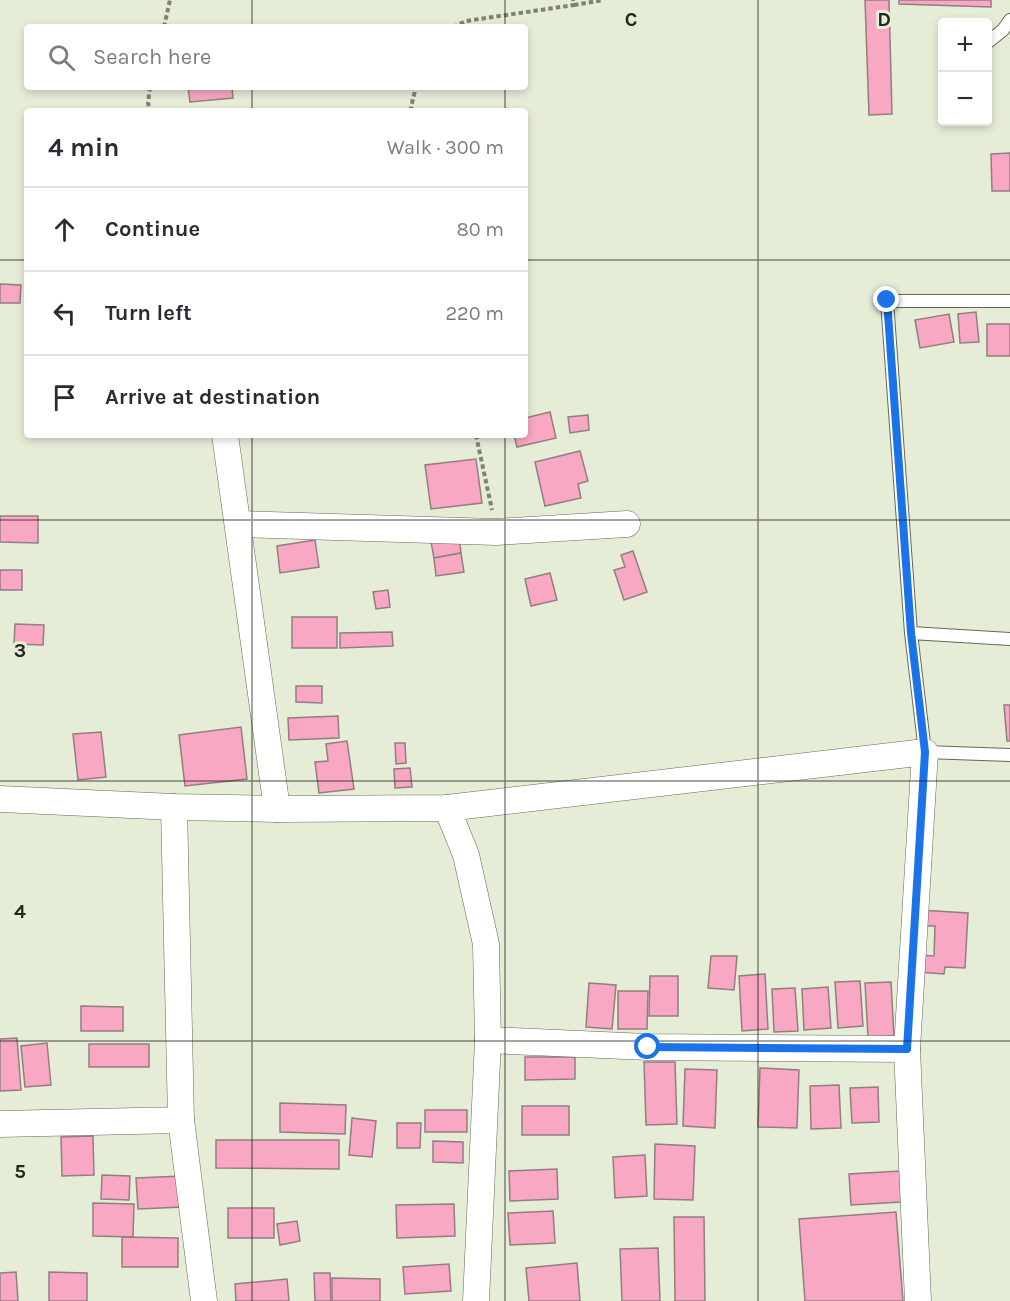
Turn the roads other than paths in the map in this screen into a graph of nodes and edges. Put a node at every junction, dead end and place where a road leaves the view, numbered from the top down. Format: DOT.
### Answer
graph roads {
  1 [pos="1010,20"];
  2 [pos="992,38"];
  3 [pos="1010,301"];
  4 [pos="225,438"];
  5 [pos="238,524"];
  6 [pos="627,524"];
  7 [pos="911,633"];
  8 [pos="1010,639"];
  9 [pos="925,752"];
  10 [pos="1010,755"];
  11 [pos="0,799"];
  12 [pos="174,807"];
  13 [pos="278,808"];
  14 [pos="447,808"];
  15 [pos="488,1040"];
  16 [pos="907,1049"];
  17 [pos="181,1120"];
  18 [pos="0,1124"];
  19 [pos="204,1301"];
  20 [pos="476,1301"];
  21 [pos="918,1301"];
  1 -- 2 [label="lane"];
  3 -- 7 [label="lane"];
  4 -- 5 [label="street"];
  5 -- 6 [label="street"];
  5 -- 13 [label="street"];
  7 -- 8 [label="lane"];
  7 -- 9 [label="lane"];
  9 -- 10 [label="lane"];
  9 -- 14 [label="street"];
  9 -- 16 [label="street"];
  11 -- 12 [label="street"];
  12 -- 13 [label="street"];
  12 -- 17 [label="street"];
  13 -- 14 [label="street"];
  14 -- 15 [label="street"];
  15 -- 16 [label="street"];
  15 -- 20 [label="street"];
  16 -- 21 [label="street"];
  17 -- 18 [label="street"];
  17 -- 19 [label="street"];
}
